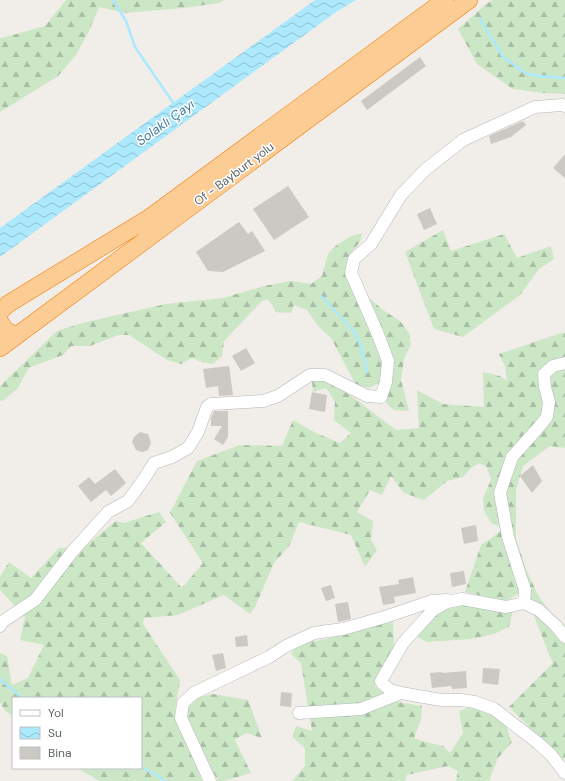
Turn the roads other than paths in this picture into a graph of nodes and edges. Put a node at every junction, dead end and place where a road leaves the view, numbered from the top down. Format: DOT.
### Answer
graph roads {
  1 [pos="445,0"];
  2 [pos="469,0"];
  3 [pos="565,106"];
  4 [pos="22,296"];
  5 [pos="0,315"];
  6 [pos="40,319"];
  7 [pos="16,336"];
  8 [pos="0,348"];
  9 [pos="565,363"];
  10 [pos="462,599"];
  11 [pos="524,603"];
  12 [pos="0,626"];
  13 [pos="565,637"];
  14 [pos="401,693"];
  15 [pos="299,713"];
  16 [pos="565,773"];
  17 [pos="210,781"];
  1 -- 4 [label="highway, Of - Bayburt yolu"];
  2 -- 6 [label="highway, Of - Bayburt yolu"];
  3 -- 12 [label="street"];
  4 -- 5 [label="highway, Of - Bayburt yolu"];
  4 -- 6 [label="highway"];
  5 -- 7 [label="highway"];
  6 -- 7 [label="highway, Of - Bayburt yolu"];
  7 -- 8 [label="highway, Of - Bayburt yolu"];
  9 -- 11 [label="street"];
  10 -- 11 [label="street"];
  10 -- 14 [label="street"];
  10 -- 17 [label="street"];
  11 -- 13 [label="street"];
  14 -- 15 [label="street"];
  14 -- 16 [label="street"];
}
